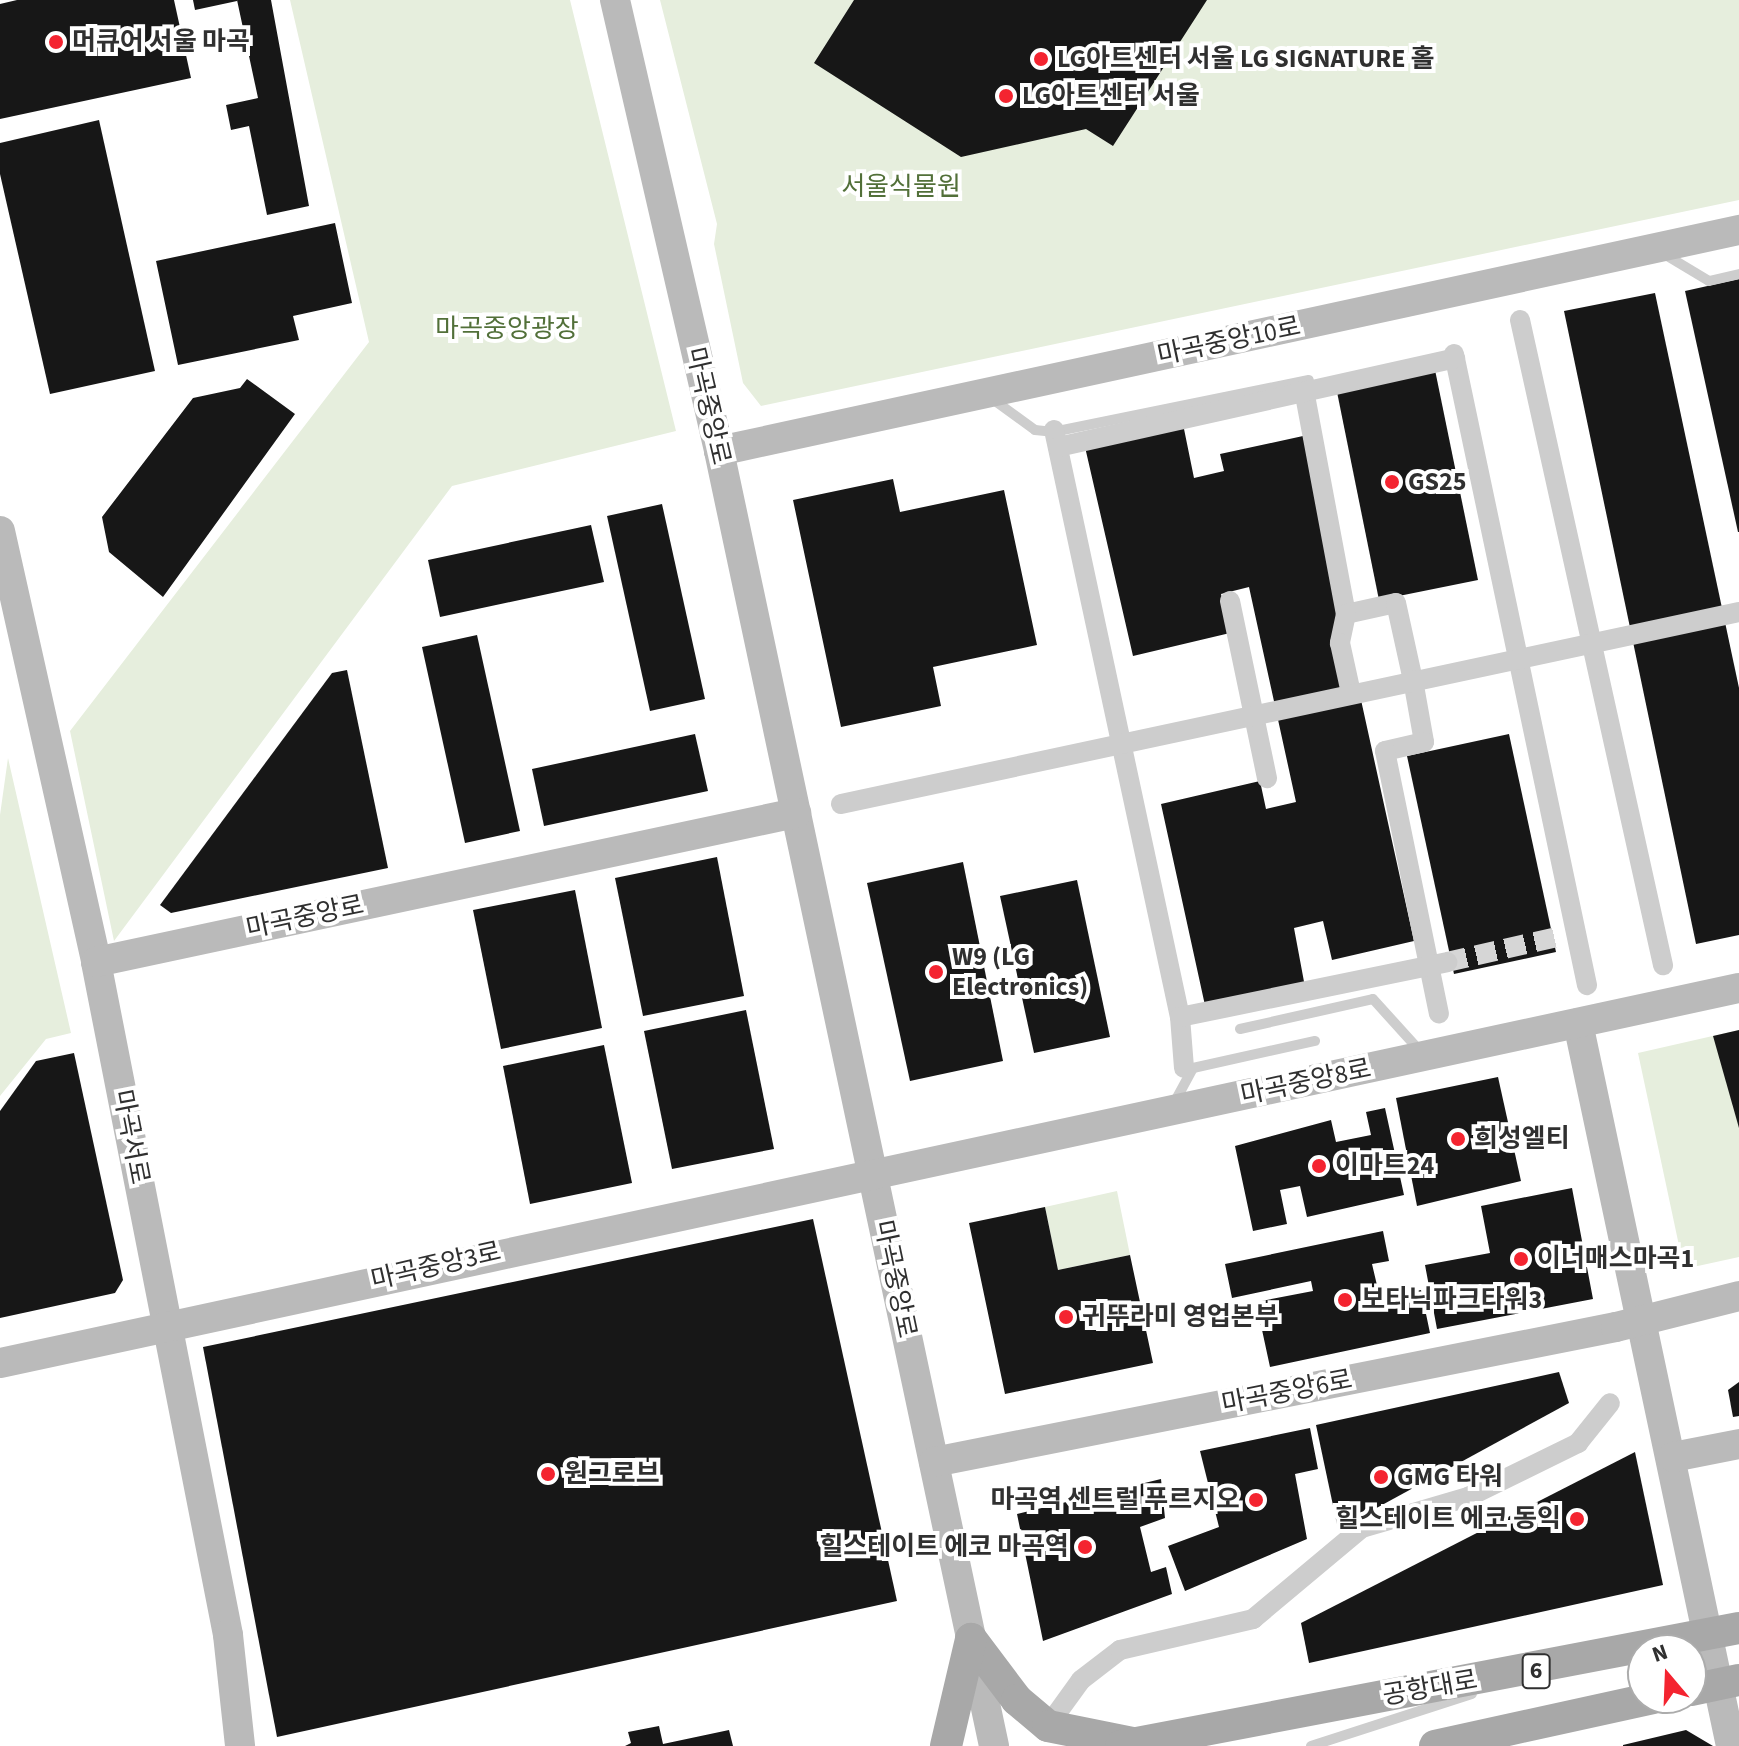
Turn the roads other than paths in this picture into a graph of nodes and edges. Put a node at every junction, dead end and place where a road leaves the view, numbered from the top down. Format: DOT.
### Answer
graph roads {
  1 [pos="615,0"];
  2 [pos="1739,230"];
  3 [pos="1655,248"];
  4 [pos="1739,274"];
  5 [pos="1520,320"];
  6 [pos="1305,387"];
  7 [pos="987,394"];
  8 [pos="1055,437"];
  9 [pos="719,451"];
  10 [pos="0,531"];
  11 [pos="1230,601"];
  12 [pos="1739,612"];
  13 [pos="1346,614"];
  14 [pos="1592,643"];
  15 [pos="1516,658"];
  16 [pos="1413,680"];
  17 [pos="1351,693"];
  18 [pos="1253,714"];
  19 [pos="1121,741"];
  20 [pos="1267,778"];
  21 [pos="841,804"];
  22 [pos="796,813"];
  23 [pos="96,962"];
  24 [pos="1438,964"];
  25 [pos="1663,965"];
  26 [pos="1587,985"];
  27 [pos="1739,988"];
  28 [pos="1439,1014"];
  29 [pos="1180,1017"];
  30 [pos="1578,1023"];
  31 [pos="1240,1029"];
  32 [pos="1315,1041"];
  33 [pos="1423,1056"];
  34 [pos="1184,1068"];
  35 [pos="1169,1111"];
  36 [pos="873,1175"];
  37 [pos="1739,1296"];
  38 [pos="1640,1322"];
  39 [pos="168,1328"];
  40 [pos="0,1363"];
  41 [pos="1610,1403"];
  42 [pos="1739,1444"];
  43 [pos="1673,1457"];
  44 [pos="934,1462"];
  45 [pos="1725,1631"];
  46 [pos="971,1639"];
  47 [pos="1546,1669"];
  48 [pos="1717,1685"];
  49 [pos="1627,1704"];
  50 [pos="1055,1716"];
  51 [pos="1126,1745"];
  52 [pos="240,1746"];
  53 [pos="946,1746"];
  54 [pos="994,1746"];
  55 [pos="1311,1746"];
  56 [pos="1435,1746"];
  57 [pos="1731,1746"];
  1 -- 9 [label="street, 마곡중앙로"];
  2 -- 3 [label="street, 마곡중앙10로"];
  3 -- 4 [label="lane"];
  3 -- 7 [label="street, 마곡중앙10로"];
  5 -- 14 [label="street"];
  6 -- 8 [label="street"];
  6 -- 13 [label="street"];
  6 -- 15 [label="street"];
  7 -- 8 [label="lane"];
  7 -- 9 [label="street, 마곡중앙10로"];
  8 -- 19 [label="street"];
  9 -- 22 [label="street, 마곡중앙로"];
  10 -- 23 [label="street, 마곡서로"];
  11 -- 18 [label="street"];
  12 -- 14 [label="street"];
  13 -- 16 [label="street"];
  13 -- 17 [label="street"];
  14 -- 15 [label="street"];
  14 -- 25 [label="street"];
  15 -- 16 [label="street"];
  15 -- 26 [label="street"];
  16 -- 17 [label="street"];
  16 -- 24 [label="street"];
  17 -- 18 [label="street"];
  18 -- 19 [label="street"];
  18 -- 20 [label="street"];
  19 -- 21 [label="street"];
  19 -- 29 [label="street"];
  22 -- 23 [label="street, 마곡중앙로"];
  22 -- 36 [label="street, 마곡중앙로"];
  23 -- 39 [label="street, 마곡서로"];
  24 -- 28 [label="street"];
  24 -- 29 [label="street"];
  27 -- 30 [label="street, 마곡중앙8로"];
  29 -- 34 [label="street"];
  30 -- 33 [label="street, 마곡중앙8로"];
  30 -- 38 [label="street"];
  31 -- 33 [label="lane"];
  32 -- 35 [label="lane"];
  33 -- 35 [label="street, 마곡중앙8로"];
  35 -- 36 [label="street, 마곡중앙8로"];
  36 -- 39 [label="street, 마곡중앙3로"];
  36 -- 44 [label="street, 마곡중앙로"];
  37 -- 38 [label="street, 마곡중앙6로"];
  38 -- 43 [label="street"];
  38 -- 44 [label="street, 마곡중앙6로"];
  39 -- 40 [label="street, 마곡중앙3로"];
  39 -- 52 [label="street, 마곡서로"];
  41 -- 50 [label="street"];
  42 -- 43 [label="street"];
  43 -- 45 [label="street"];
  44 -- 46 [label="street, 마곡중앙로"];
  45 -- 47 [label="main road, 공항대로 / 6"];
  45 -- 48 [label="street"];
  46 -- 51 [label="main road"];
  46 -- 53 [label="main road"];
  46 -- 54 [label="street, 마곡중앙로"];
  47 -- 51 [label="main road, 공항대로 / 6"];
  47 -- 55 [label="lane"];
  48 -- 57 [label="street"];
  49 -- 56 [label="main road, 6"];
}
